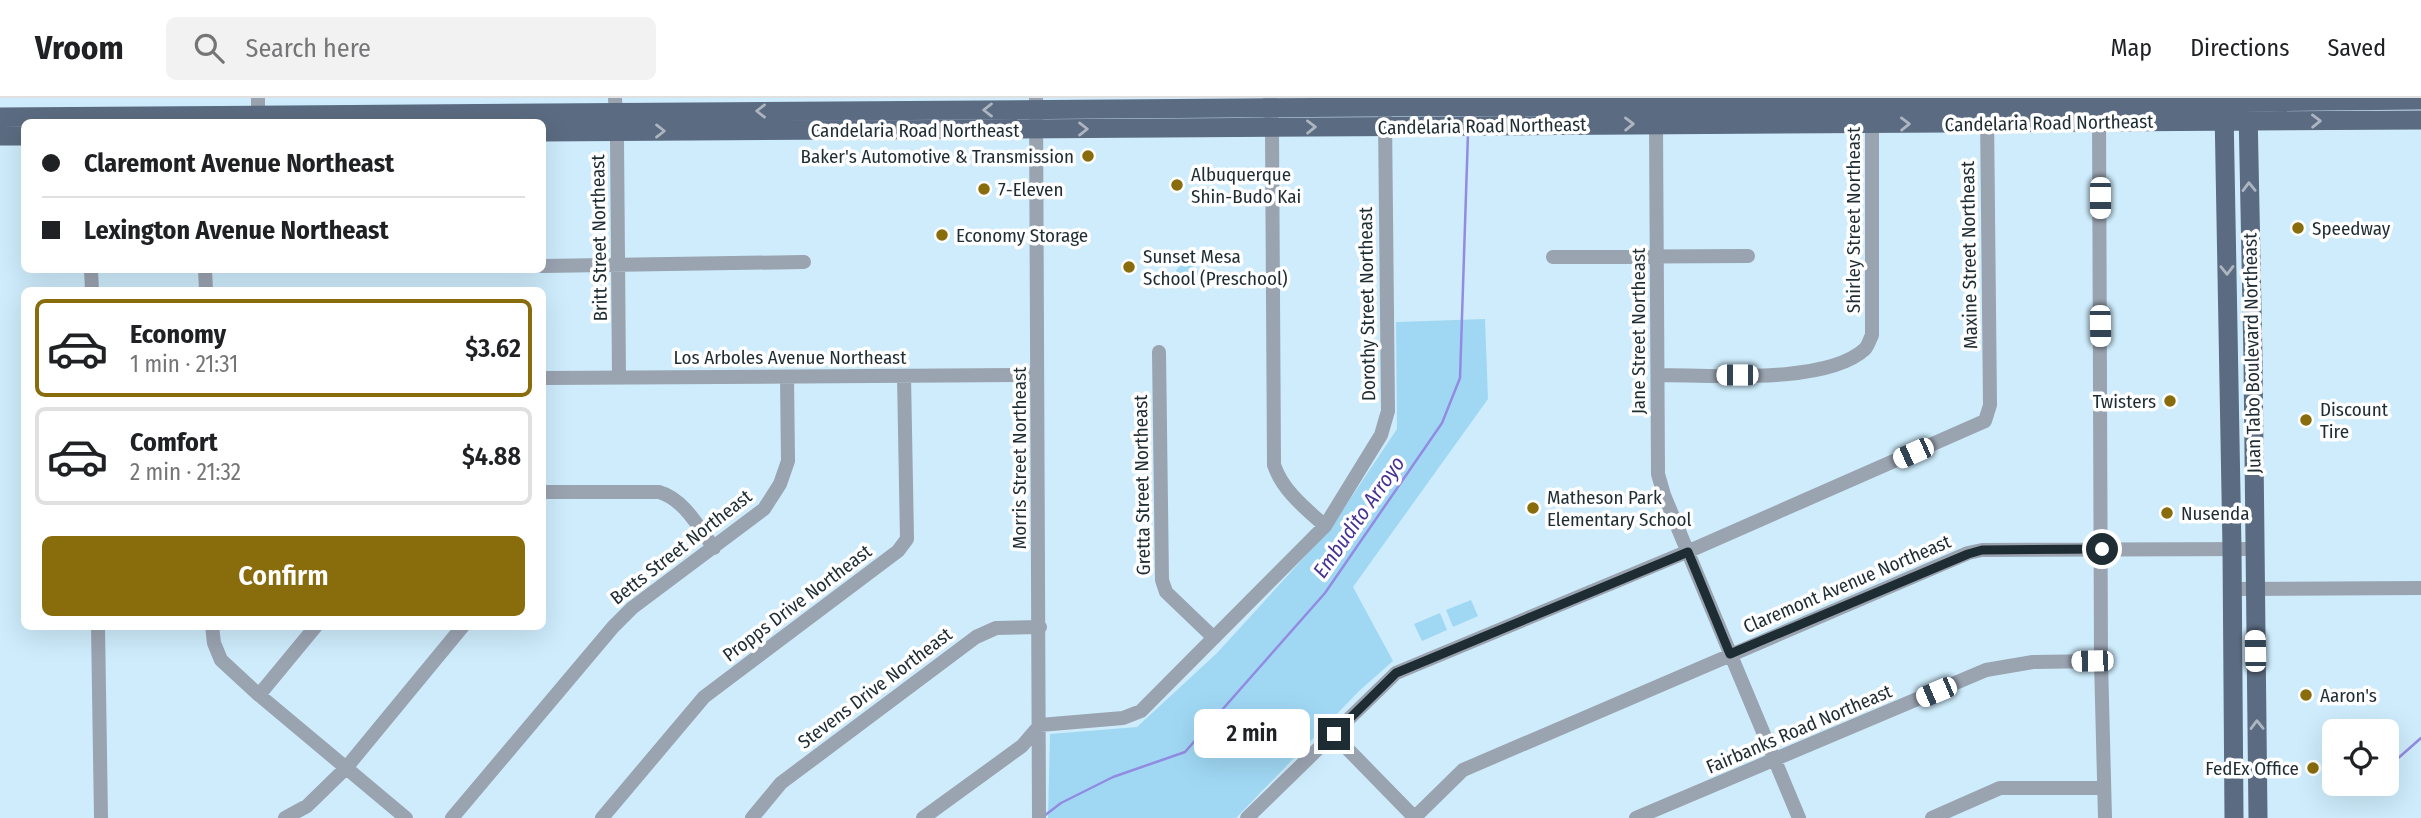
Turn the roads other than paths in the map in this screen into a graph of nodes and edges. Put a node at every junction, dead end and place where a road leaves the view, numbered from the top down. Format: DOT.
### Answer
graph roads {
  1 [pos="2421,100"];
  2 [pos="2224,107"];
  3 [pos="2248,107"];
  4 [pos="1661,109"];
  5 [pos="1385,110"];
  6 [pos="497,111"];
  7 [pos="1271,111"];
  8 [pos="258,112"];
  9 [pos="377,112"];
  10 [pos="1037,112"];
  11 [pos="733,113"];
  12 [pos="2099,113"];
  13 [pos="615,114"];
  14 [pos="1987,114"];
  15 [pos="1872,115"];
  16 [pos="0,117"];
  17 [pos="59,119"];
  18 [pos="203,119"];
  19 [pos="2421,120"];
  20 [pos="546,131"];
  21 [pos="0,136"];
  22 [pos="21,136"];
  23 [pos="1748,256"];
  24 [pos="1553,257"];
  25 [pos="1656,257"];
  26 [pos="804,262"];
  27 [pos="619,265"];
  28 [pos="546,266"];
  29 [pos="1159,352"];
  30 [pos="1037,374"];
  31 [pos="1658,374"];
  32 [pos="904,376"];
  33 [pos="619,377"];
  34 [pos="787,377"];
  35 [pos="546,378"];
  36 [pos="546,492"];
  37 [pos="1325,526"];
  38 [pos="714,548"];
  39 [pos="2102,549"];
  40 [pos="2232,549"];
  41 [pos="2254,549"];
  42 [pos="1688,552"];
  43 [pos="2421,588"];
  44 [pos="2232,589"];
  45 [pos="2254,589"];
  46 [pos="1040,627"];
  47 [pos="98,630"];
  48 [pos="212,630"];
  49 [pos="313,630"];
  50 [pos="460,630"];
  51 [pos="1214,638"];
  52 [pos="1730,654"];
  53 [pos="2101,661"];
  54 [pos="259,695"];
  55 [pos="1040,725"];
  56 [pos="1334,734"];
  57 [pos="1776,760"];
  58 [pos="346,768"];
  59 [pos="2104,788"];
  60 [pos="288,817"];
  61 [pos="1936,817"];
  62 [pos="101,818"];
  63 [pos="406,818"];
  64 [pos="452,818"];
  65 [pos="603,818"];
  66 [pos="752,818"];
  67 [pos="923,818"];
  68 [pos="1039,818"];
  69 [pos="1247,818"];
  70 [pos="1414,818"];
  71 [pos="1636,818"];
  72 [pos="1799,818"];
  73 [pos="2105,818"];
  74 [pos="2234,818"];
  75 [pos="2258,818"];
  1 -- 3 [label="main road, Candelaria Road Northeast"];
  2 -- 3 [label="main road, Candelaria Road Northeast"];
  2 -- 12 [label="main road, Candelaria Road Northeast"];
  2 -- 40 [label="main road, Juan Tabo Boulevard Northeast, one-way"];
  3 -- 19 [label="main road, Candelaria Road Northeast, one-way"];
  41 -- 3 [label="main road, Juan Tabo Boulevard Northeast, one-way"];
  4 -- 5 [label="main road, Candelaria Road Northeast"];
  4 -- 15 [label="main road, Candelaria Road Northeast"];
  4 -- 25 [label="street, Jane Street Northeast"];
  5 -- 7 [label="main road, Candelaria Road Northeast"];
  5 -- 37 [label="street, Dorothy Street Northeast"];
  6 -- 9 [label="main road, Candelaria Road Northeast"];
  6 -- 13 [label="main road, Candelaria Road Northeast"];
  7 -- 10 [label="main road, Candelaria Road Northeast"];
  7 -- 37 [label="street"];
  8 -- 9 [label="main road, Candelaria Road Northeast"];
  8 -- 18 [label="main road, Candelaria Road Northeast"];
  10 -- 11 [label="main road, Candelaria Road Northeast"];
  10 -- 30 [label="street, Morris Street Northeast"];
  11 -- 13 [label="main road, Candelaria Road Northeast"];
  12 -- 14 [label="main road, Candelaria Road Northeast"];
  12 -- 39 [label="street"];
  13 -- 20 [label="main road, Candelaria Road Northeast"];
  13 -- 27 [label="street, Britt Street Northeast"];
  14 -- 15 [label="main road, Candelaria Road Northeast"];
  14 -- 42 [label="street, Maxine Street Northeast"];
  15 -- 31 [label="street, Shirley Street Northeast"];
  16 -- 17 [label="main road, Candelaria Road Northeast"];
  21 -- 22 [label="main road"];
  23 -- 25 [label="street"];
  24 -- 25 [label="street"];
  25 -- 31 [label="street, Jane Street Northeast"];
  26 -- 27 [label="street"];
  27 -- 28 [label="street"];
  27 -- 33 [label="street, Britt Street Northeast"];
  29 -- 51 [label="street, Gretta Street Northeast"];
  30 -- 32 [label="street, Los Arboles Avenue Northeast"];
  30 -- 46 [label="street, Morris Street Northeast"];
  31 -- 42 [label="street, Jane Street Northeast"];
  32 -- 34 [label="street, Los Arboles Avenue Northeast"];
  32 -- 65 [label="street, Propps Drive Northeast"];
  33 -- 34 [label="street, Los Arboles Avenue Northeast"];
  33 -- 35 [label="street, Los Arboles Avenue Northeast"];
  34 -- 38 [label="street, Betts Street Northeast"];
  36 -- 38 [label="street"];
  37 -- 51 [label="street"];
  38 -- 64 [label="street, Betts Street Northeast"];
  39 -- 40 [label="street, Claremont Avenue Northeast"];
  39 -- 52 [label="street, Claremont Avenue Northeast"];
  39 -- 53 [label="street"];
  40 -- 41 [label="street, Claremont Avenue Northeast"];
  40 -- 44 [label="main road, Juan Tabo Boulevard Northeast"];
  41 -- 45 [label="main road, Juan Tabo Boulevard Northeast"];
  42 -- 52 [label="street, Jane Street Northeast"];
  42 -- 56 [label="street"];
  43 -- 45 [label="street"];
  44 -- 45 [label="street"];
  44 -- 74 [label="main road, Juan Tabo Boulevard Northeast"];
  75 -- 45 [label="main road, Juan Tabo Boulevard Northeast, one-way"];
  46 -- 55 [label="street, Morris Street Northeast"];
  46 -- 66 [label="street, Stevens Drive Northeast"];
  47 -- 62 [label="street"];
  48 -- 54 [label="street"];
  49 -- 54 [label="street"];
  50 -- 58 [label="street"];
  51 -- 55 [label="street"];
  52 -- 57 [label="street, Jane Street Northeast"];
  52 -- 70 [label="street, Claremont Avenue Northeast"];
  53 -- 57 [label="street, Fairbanks Road Northeast"];
  53 -- 59 [label="street"];
  54 -- 58 [label="street"];
  55 -- 67 [label="street"];
  55 -- 68 [label="street, Morris Street Northeast"];
  56 -- 69 [label="street"];
  56 -- 70 [label="street"];
  57 -- 71 [label="street, Fairbanks Road Northeast"];
  57 -- 72 [label="street, Jane Street Northeast"];
  58 -- 60 [label="street"];
  58 -- 63 [label="street"];
  59 -- 61 [label="street"];
  59 -- 73 [label="street"];
}
